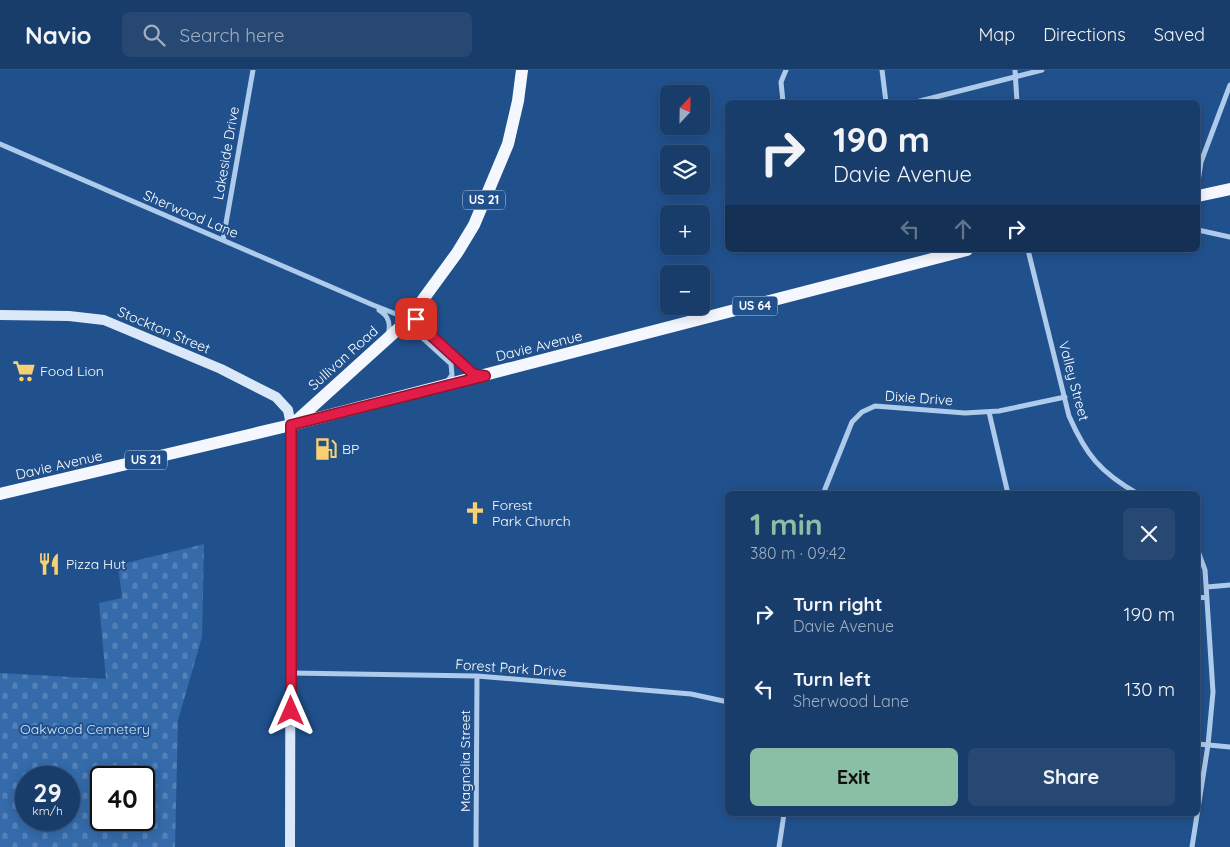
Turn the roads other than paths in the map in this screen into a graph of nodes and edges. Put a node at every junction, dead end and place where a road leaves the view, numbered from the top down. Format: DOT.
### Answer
graph roads {
  1 [pos="252,70"];
  2 [pos="522,70"];
  3 [pos="788,70"];
  4 [pos="882,70"];
  5 [pos="1015,70"];
  6 [pos="1042,70"];
  7 [pos="1015,77"];
  8 [pos="1230,85"];
  9 [pos="783,100"];
  10 [pos="886,100"];
  11 [pos="924,100"];
  12 [pos="1017,100"];
  13 [pos="0,144"];
  14 [pos="1200,169"];
  15 [pos="1230,189"];
  16 [pos="1200,196"];
  17 [pos="1200,230"];
  18 [pos="1230,237"];
  19 [pos="223,240"];
  20 [pos="959,252"];
  21 [pos="1029,252"];
  22 [pos="373,305"];
  23 [pos="0,315"];
  24 [pos="409,319"];
  25 [pos="386,340"];
  26 [pos="485,376"];
  27 [pos="440,387"];
  28 [pos="1065,396"];
  29 [pos="989,412"];
  30 [pos="291,425"];
  31 [pos="824,491"];
  32 [pos="1007,491"];
  33 [pos="1133,491"];
  34 [pos="0,494"];
  35 [pos="1200,556"];
  36 [pos="1230,585"];
  37 [pos="1206,587"];
  38 [pos="1207,597"];
  39 [pos="1200,598"];
  40 [pos="291,673"];
  41 [pos="477,676"];
  42 [pos="725,701"];
  43 [pos="1200,744"];
  44 [pos="1208,745"];
  45 [pos="1230,747"];
  46 [pos="1200,796"];
  47 [pos="784,816"];
  48 [pos="1197,816"];
  49 [pos="290,847"];
  50 [pos="476,847"];
  51 [pos="779,847"];
  52 [pos="1192,847"];
  1 -- 19 [label="street, Lakeside Drive"];
  2 -- 24 [label="main road, Sullivan Road / US 21"];
  3 -- 9 [label="street"];
  4 -- 10 [label="street"];
  5 -- 7 [label="street"];
  6 -- 7 [label="street"];
  7 -- 11 [label="street"];
  7 -- 12 [label="street"];
  8 -- 14 [label="street"];
  13 -- 19 [label="street, Sherwood Lane"];
  15 -- 16 [label="main road"];
  17 -- 18 [label="street"];
  19 -- 22 [label="street, Sherwood Lane"];
  20 -- 26 [label="main road, Davie Avenue / US 64"];
  21 -- 28 [label="street, Valley Street"];
  22 -- 24 [label="street, Sherwood Lane"];
  22 -- 25 [label="street, Sherwood Lane"];
  23 -- 30 [label="street, Stockton Street"];
  24 -- 25 [label="main road, Sullivan Road / US 21"];
  24 -- 26 [label="street"];
  24 -- 27 [label="street"];
  25 -- 30 [label="main road, Sullivan Road / US 21"];
  26 -- 27 [label="main road, Davie Avenue / US 64"];
  27 -- 30 [label="main road, Davie Avenue / US 64"];
  28 -- 29 [label="street, Dixie Drive"];
  28 -- 33 [label="street, Valley Street"];
  29 -- 31 [label="street, Dixie Drive"];
  29 -- 32 [label="street"];
  30 -- 34 [label="main road, Davie Avenue / US 21"];
  30 -- 40 [label="street"];
  35 -- 37 [label="street"];
  36 -- 37 [label="street"];
  37 -- 38 [label="street"];
  38 -- 39 [label="street"];
  38 -- 44 [label="street"];
  40 -- 41 [label="street, Forest Park Drive"];
  40 -- 49 [label="street"];
  41 -- 42 [label="street, Forest Park Drive"];
  41 -- 50 [label="street, Magnolia Street"];
  43 -- 44 [label="street"];
  44 -- 45 [label="street"];
  44 -- 46 [label="street"];
  47 -- 51 [label="street"];
  48 -- 52 [label="street"];
}
